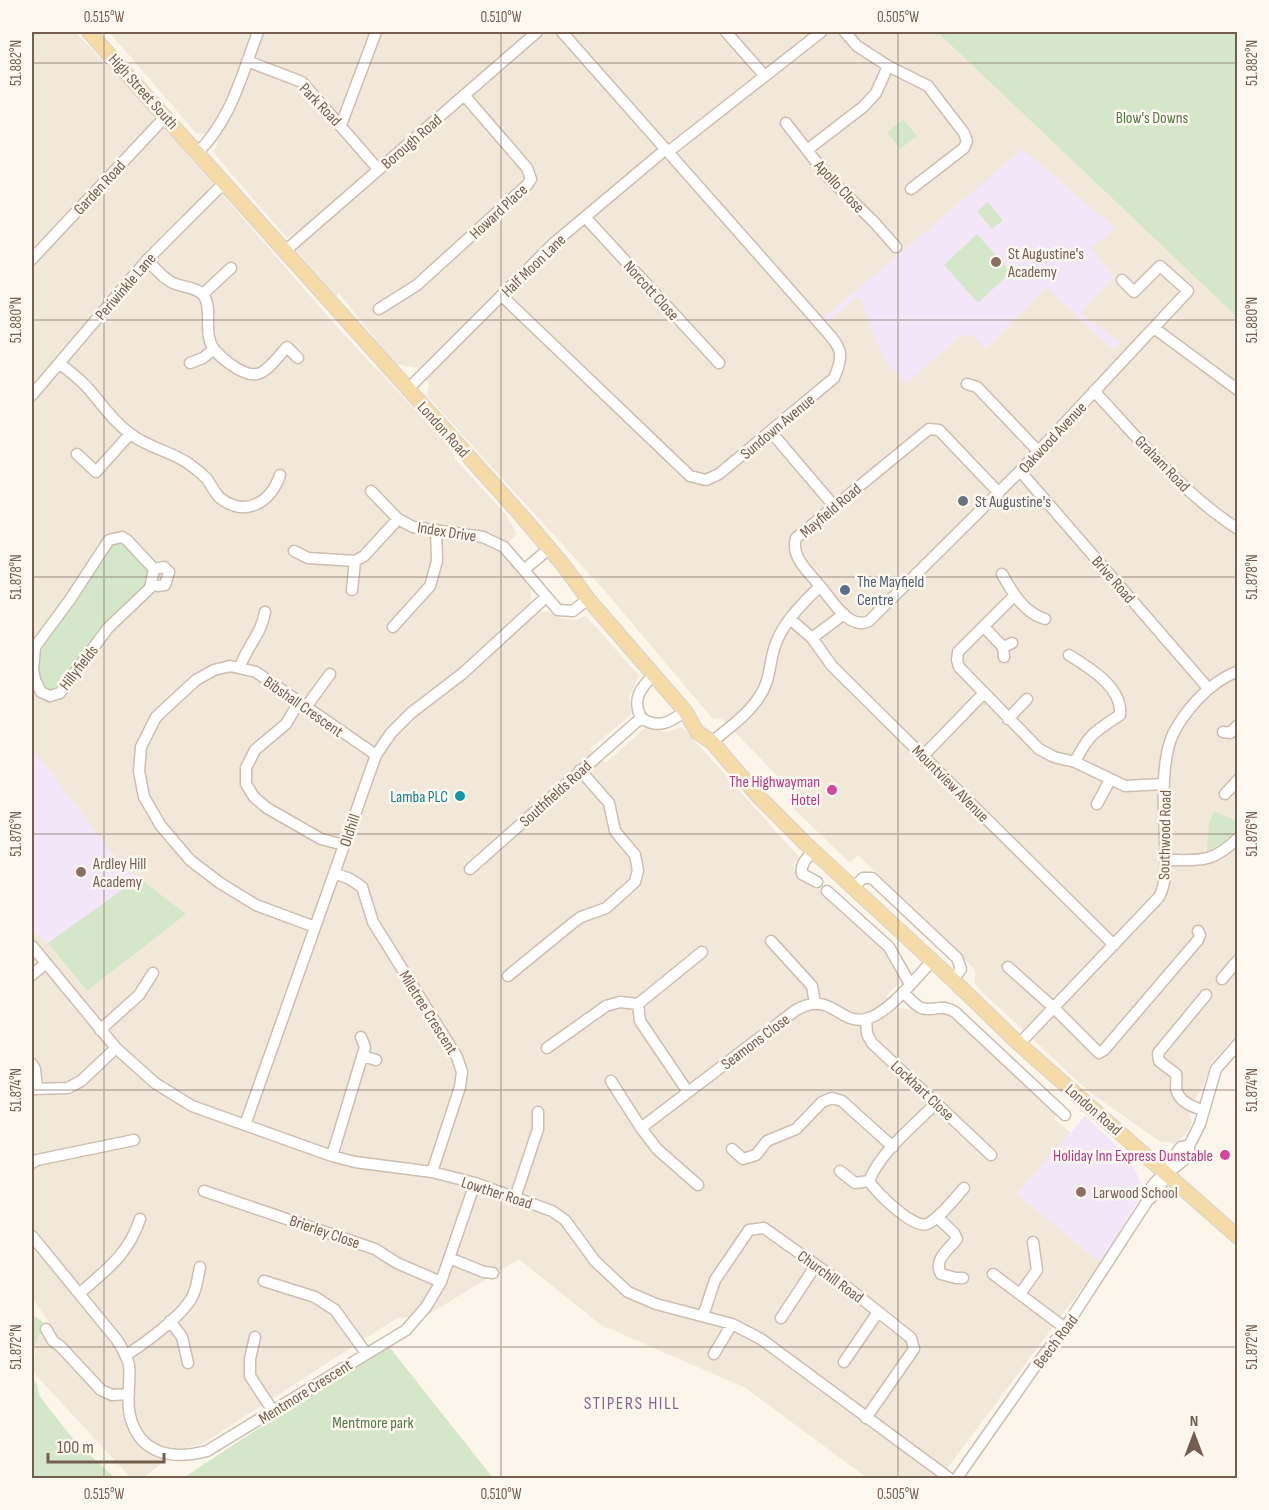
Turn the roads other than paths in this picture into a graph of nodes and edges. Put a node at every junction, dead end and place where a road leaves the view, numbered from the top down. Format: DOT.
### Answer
graph roads {
  1 [pos="89,32"];
  2 [pos="258,32"];
  3 [pos="376,32"];
  4 [pos="537,32"];
  5 [pos="562,32"];
  6 [pos="726,32"];
  7 [pos="821,32"];
  8 [pos="845,32"];
  9 [pos="247,61"];
  10 [pos="888,66"];
  11 [pos="765,75"];
  12 [pos="464,95"];
  13 [pos="166,116"];
  14 [pos="786,123"];
  15 [pos="341,124"];
  16 [pos="807,150"];
  17 [pos="667,151"];
  18 [pos="198,152"];
  19 [pos="378,169"];
  20 [pos="225,182"];
  21 [pos="911,189"];
  22 [pos="585,217"];
  23 [pos="896,247"];
  24 [pos="285,251"];
  25 [pos="32,259"];
  26 [pos="147,260"];
  27 [pos="231,268"];
  28 [pos="1122,280"];
  29 [pos="203,294"];
  30 [pos="502,296"];
  31 [pos="379,309"];
  32 [pos="1154,328"];
  33 [pos="214,349"];
  34 [pos="298,358"];
  35 [pos="190,363"];
  36 [pos="719,363"];
  37 [pos="60,364"];
  38 [pos="967,384"];
  39 [pos="408,389"];
  40 [pos="1238,390"];
  41 [pos="1094,391"];
  42 [pos="32,395"];
  43 [pos="771,432"];
  44 [pos="130,434"];
  45 [pos="1038,451"];
  46 [pos="77,454"];
  47 [pos="1020,471"];
  48 [pos="280,475"];
  49 [pos="371,491"];
  50 [pos="999,493"];
  51 [pos="834,506"];
  52 [pos="398,519"];
  53 [pos="1238,529"];
  54 [pos="436,530"];
  55 [pos="550,549"];
  56 [pos="294,551"];
  57 [pos="355,561"];
  58 [pos="525,569"];
  59 [pos="1002,574"];
  60 [pos="820,586"];
  61 [pos="352,590"];
  62 [pos="1014,596"];
  63 [pos="546,597"];
  64 [pos="588,599"];
  65 [pos="265,612"];
  66 [pos="844,614"];
  67 [pos="790,619"];
  68 [pos="1045,619"];
  69 [pos="393,627"];
  70 [pos="984,627"];
  71 [pos="32,629"];
  72 [pos="42,636"];
  73 [pos="812,639"];
  74 [pos="1006,649"];
  75 [pos="1069,655"];
  76 [pos="1097,657"];
  77 [pos="240,668"];
  78 [pos="1090,668"];
  79 [pos="1238,671"];
  80 [pos="330,674"];
  81 [pos="654,675"];
  82 [pos="1208,688"];
  83 [pos="984,693"];
  84 [pos="1027,699"];
  85 [pos="302,705"];
  86 [pos="685,711"];
  87 [pos="641,718"];
  88 [pos="1008,718"];
  89 [pos="1238,725"];
  90 [pos="1222,732"];
  91 [pos="712,742"];
  92 [pos="376,755"];
  93 [pos="923,756"];
  94 [pos="1075,762"];
  95 [pos="580,770"];
  96 [pos="1110,780"];
  97 [pos="1238,780"];
  98 [pos="1164,784"];
  99 [pos="1225,794"];
  100 [pos="1096,804"];
  101 [pos="1238,838"];
  102 [pos="344,845"];
  103 [pos="813,851"];
  104 [pos="1165,860"];
  105 [pos="470,869"];
  106 [pos="334,873"];
  107 [pos="817,882"];
  108 [pos="854,888"];
  109 [pos="827,891"];
  110 [pos="315,927"];
  111 [pos="1198,931"];
  112 [pos="771,941"];
  113 [pos="1114,945"];
  114 [pos="32,946"];
  115 [pos="702,952"];
  116 [pos="1238,960"];
  117 [pos="932,961"];
  118 [pos="46,963"];
  119 [pos="1008,967"];
  120 [pos="153,973"];
  121 [pos="32,975"];
  122 [pos="508,976"];
  123 [pos="1222,979"];
  124 [pos="953,980"];
  125 [pos="906,988"];
  126 [pos="1206,995"];
  127 [pos="638,1004"];
  128 [pos="815,1004"];
  129 [pos="1054,1008"];
  130 [pos="867,1019"];
  131 [pos="100,1030"];
  132 [pos="361,1037"];
  133 [pos="1019,1044"];
  134 [pos="1238,1044"];
  135 [pos="116,1048"];
  136 [pos="547,1048"];
  137 [pos="363,1056"];
  138 [pos="376,1060"];
  139 [pos="32,1064"];
  140 [pos="611,1081"];
  141 [pos="34,1089"];
  142 [pos="688,1092"];
  143 [pos="936,1103"];
  144 [pos="1203,1110"];
  145 [pos="538,1112"];
  146 [pos="1065,1115"];
  147 [pos="245,1125"];
  148 [pos="640,1128"];
  149 [pos="134,1140"];
  150 [pos="893,1147"];
  151 [pos="732,1149"];
  152 [pos="991,1155"];
  153 [pos="332,1156"];
  154 [pos="32,1163"];
  155 [pos="840,1171"];
  156 [pos="432,1172"];
  157 [pos="1167,1173"];
  158 [pos="869,1181"];
  159 [pos="475,1183"];
  160 [pos="698,1185"];
  161 [pos="964,1188"];
  162 [pos="204,1191"];
  163 [pos="515,1198"];
  164 [pos="937,1217"];
  165 [pos="140,1219"];
  166 [pos="32,1236"];
  167 [pos="1238,1237"];
  168 [pos="1033,1242"];
  169 [pos="449,1258"];
  170 [pos="816,1265"];
  171 [pos="200,1267"];
  172 [pos="493,1273"];
  173 [pos="993,1274"];
  174 [pos="963,1278"];
  175 [pos="264,1281"];
  176 [pos="441,1282"];
  177 [pos="80,1293"];
  178 [pos="1020,1294"];
  179 [pos="878,1312"];
  180 [pos="703,1316"];
  181 [pos="780,1318"];
  182 [pos="170,1321"];
  183 [pos="732,1324"];
  184 [pos="1065,1328"];
  185 [pos="46,1329"];
  186 [pos="255,1337"];
  187 [pos="366,1353"];
  188 [pos="126,1354"];
  189 [pos="714,1354"];
  190 [pos="844,1362"];
  191 [pos="188,1363"];
  192 [pos="129,1395"];
  193 [pos="273,1411"];
  194 [pos="866,1418"];
  195 [pos="949,1479"];
  196 [pos="957,1479"];
  1 -- 13 [label="main road, High Street South"];
  2 -- 9 [label="street"];
  3 -- 15 [label="street"];
  4 -- 12 [label="street, Borough Road"];
  5 -- 17 [label="street, Sundown Avenue"];
  6 -- 11 [label="street"];
  7 -- 11 [label="street, Half Moon Lane"];
  8 -- 10 [label="street"];
  9 -- 15 [label="street, Park Road"];
  9 -- 18 [label="street"];
  10 -- 16 [label="street"];
  10 -- 21 [label="street"];
  11 -- 17 [label="street, Half Moon Lane"];
  12 -- 19 [label="street, Borough Road"];
  12 -- 31 [label="street, Howard Place"];
  13 -- 18 [label="main road, High Street South"];
  13 -- 25 [label="street, Garden Road"];
  14 -- 16 [label="street, Apollo Close"];
  15 -- 19 [label="street, Park Road"];
  16 -- 23 [label="street, Apollo Close"];
  17 -- 22 [label="street, Half Moon Lane"];
  17 -- 43 [label="street, Sundown Avenue"];
  18 -- 20 [label="main road, London Road"];
  19 -- 24 [label="street, Borough Road"];
  20 -- 24 [label="main road, London Road"];
  20 -- 26 [label="street, Periwinkle Lane"];
  22 -- 30 [label="street, Half Moon Lane"];
  22 -- 36 [label="street, Norcott Close"];
  24 -- 39 [label="main road, London Road"];
  26 -- 29 [label="street"];
  26 -- 37 [label="street, Periwinkle Lane"];
  27 -- 29 [label="street"];
  28 -- 32 [label="street, Oakwood Avenue"];
  29 -- 33 [label="street"];
  30 -- 39 [label="street, Half Moon Lane"];
  30 -- 43 [label="street, Sundown Avenue"];
  32 -- 40 [label="street"];
  32 -- 41 [label="street, Oakwood Avenue"];
  33 -- 34 [label="street"];
  33 -- 35 [label="street"];
  37 -- 42 [label="street, Periwinkle Lane"];
  37 -- 44 [label="street"];
  38 -- 45 [label="street"];
  39 -- 55 [label="main road, London Road"];
  41 -- 45 [label="street, Oakwood Avenue"];
  41 -- 53 [label="street, Graham Road"];
  43 -- 51 [label="street"];
  44 -- 46 [label="street"];
  44 -- 48 [label="street"];
  45 -- 47 [label="street, Oakwood Avenue"];
  47 -- 50 [label="street, Oakwood Avenue"];
  47 -- 82 [label="street, Brive Road"];
  49 -- 52 [label="street, Index Drive"];
  50 -- 51 [label="street, Mayfield Road"];
  50 -- 66 [label="street, Oakwood Avenue"];
  51 -- 60 [label="street, Mayfield Road"];
  52 -- 54 [label="street, Index Drive"];
  52 -- 57 [label="street"];
  54 -- 58 [label="street, Index Drive"];
  54 -- 69 [label="street"];
  55 -- 58 [label="street"];
  55 -- 64 [label="main road, London Road"];
  56 -- 57 [label="street"];
  57 -- 61 [label="street"];
  58 -- 63 [label="street, Index Drive"];
  59 -- 62 [label="street"];
  60 -- 66 [label="street"];
  60 -- 67 [label="street"];
  62 -- 68 [label="street"];
  62 -- 70 [label="street"];
  63 -- 64 [label="street"];
  63 -- 92 [label="street, Oldhill"];
  64 -- 81 [label="main road, London Road"];
  65 -- 77 [label="street"];
  66 -- 73 [label="street"];
  67 -- 73 [label="street, Mountview AVenue"];
  67 -- 91 [label="street"];
  70 -- 74 [label="street"];
  70 -- 83 [label="street"];
  71 -- 72 [label="street"];
  72 -- 72 [label="street, Hillyfields"];
  73 -- 93 [label="street, Mountview AVenue"];
  75 -- 78 [label="street"];
  76 -- 78 [label="street"];
  77 -- 85 [label="street, Bibshall Crescent"];
  77 -- 110 [label="street"];
  78 -- 94 [label="street"];
  79 -- 82 [label="street, Southwood Road"];
  80 -- 85 [label="street"];
  81 -- 86 [label="main road, London Road"];
  81 -- 87 [label="street"];
  82 -- 98 [label="street, Southwood Road"];
  83 -- 88 [label="street"];
  83 -- 93 [label="street"];
  84 -- 88 [label="street"];
  85 -- 92 [label="street, Bibshall Crescent"];
  85 -- 102 [label="street"];
  86 -- 87 [label="street"];
  86 -- 91 [label="main road, London Road"];
  87 -- 95 [label="street, Southfields Road"];
  88 -- 94 [label="street"];
  89 -- 90 [label="street"];
  91 -- 103 [label="main road, London Road"];
  92 -- 102 [label="street, Oldhill"];
  93 -- 113 [label="street, Mountview AVenue"];
  94 -- 96 [label="street"];
  95 -- 105 [label="street, Southfields Road"];
  95 -- 122 [label="street"];
  96 -- 98 [label="street"];
  96 -- 100 [label="street"];
  97 -- 99 [label="street"];
  98 -- 104 [label="street, Southwood Road"];
  101 -- 104 [label="street"];
  102 -- 106 [label="street, Oldhill"];
  103 -- 107 [label="street"];
  103 -- 108 [label="main road, London Road"];
  104 -- 113 [label="street, Southwood Road"];
  106 -- 110 [label="street, Oldhill"];
  106 -- 156 [label="street, Miletree Crescent"];
  108 -- 117 [label="main road, London Road"];
  108 -- 124 [label="street"];
  109 -- 125 [label="street, London Road"];
  110 -- 147 [label="street, Oldhill"];
  111 -- 129 [label="street"];
  112 -- 128 [label="street"];
  113 -- 129 [label="street, Southwood Road"];
  114 -- 118 [label="street, Lowther Road"];
  115 -- 127 [label="street"];
  116 -- 123 [label="street"];
  117 -- 124 [label="main road, London Road"];
  117 -- 125 [label="street"];
  118 -- 121 [label="street"];
  118 -- 131 [label="street, Lowther Road"];
  119 -- 129 [label="street"];
  120 -- 131 [label="street"];
  124 -- 133 [label="main road, London Road"];
  125 -- 130 [label="street"];
  125 -- 146 [label="street, London Road"];
  126 -- 144 [label="street"];
  127 -- 136 [label="street"];
  127 -- 142 [label="street"];
  128 -- 130 [label="street"];
  128 -- 142 [label="street, Seamons Close"];
  129 -- 133 [label="street, Southwood Road"];
  130 -- 143 [label="street, Lockhart Close"];
  131 -- 135 [label="street, Lowther Road"];
  132 -- 137 [label="street"];
  133 -- 157 [label="main road, London Road"];
  134 -- 144 [label="street, Beech Road"];
  135 -- 141 [label="street"];
  135 -- 147 [label="street, Lowther Road"];
  137 -- 138 [label="street"];
  137 -- 153 [label="street"];
  139 -- 141 [label="street"];
  140 -- 148 [label="street"];
  142 -- 148 [label="street, Seamons Close"];
  143 -- 150 [label="street"];
  143 -- 152 [label="street, Lockhart Close"];
  144 -- 157 [label="street, Beech Road"];
  145 -- 163 [label="street"];
  147 -- 153 [label="street, Lowther Road"];
  148 -- 160 [label="street"];
  149 -- 154 [label="street"];
  150 -- 151 [label="street"];
  150 -- 158 [label="street"];
  153 -- 156 [label="street, Lowther Road"];
  155 -- 158 [label="street"];
  156 -- 159 [label="street, Lowther Road"];
  157 -- 167 [label="main road, London Road"];
  157 -- 184 [label="street, Beech Road"];
  158 -- 164 [label="street"];
  159 -- 163 [label="street, Lowther Road"];
  159 -- 169 [label="street, Mentmore Crescent"];
  161 -- 164 [label="street"];
  162 -- 176 [label="street, Brierley Close"];
  163 -- 180 [label="street, Lowther Road"];
  164 -- 174 [label="street"];
  165 -- 177 [label="street"];
  166 -- 177 [label="street, Mentmore Crescent"];
  168 -- 178 [label="street"];
  169 -- 172 [label="street"];
  169 -- 176 [label="street, Mentmore Crescent"];
  170 -- 179 [label="street, Churchill Road"];
  170 -- 180 [label="street, Churchill Road"];
  170 -- 181 [label="street"];
  171 -- 182 [label="street"];
  173 -- 178 [label="street"];
  175 -- 187 [label="street"];
  176 -- 187 [label="street, Mentmore Crescent"];
  177 -- 188 [label="street, Mentmore Crescent"];
  178 -- 184 [label="street"];
  179 -- 190 [label="street"];
  179 -- 194 [label="street, Churchill Road"];
  180 -- 183 [label="street, Lowther Road"];
  182 -- 188 [label="street"];
  182 -- 191 [label="street"];
  183 -- 189 [label="street"];
  183 -- 194 [label="street, Lowther Road"];
  184 -- 196 [label="street, Beech Road"];
  185 -- 192 [label="street"];
  186 -- 193 [label="street"];
  187 -- 193 [label="street, Mentmore Crescent"];
  188 -- 192 [label="street, Mentmore Crescent"];
  192 -- 193 [label="street, Mentmore Crescent"];
  194 -- 195 [label="street, Lowther Road"];
}
